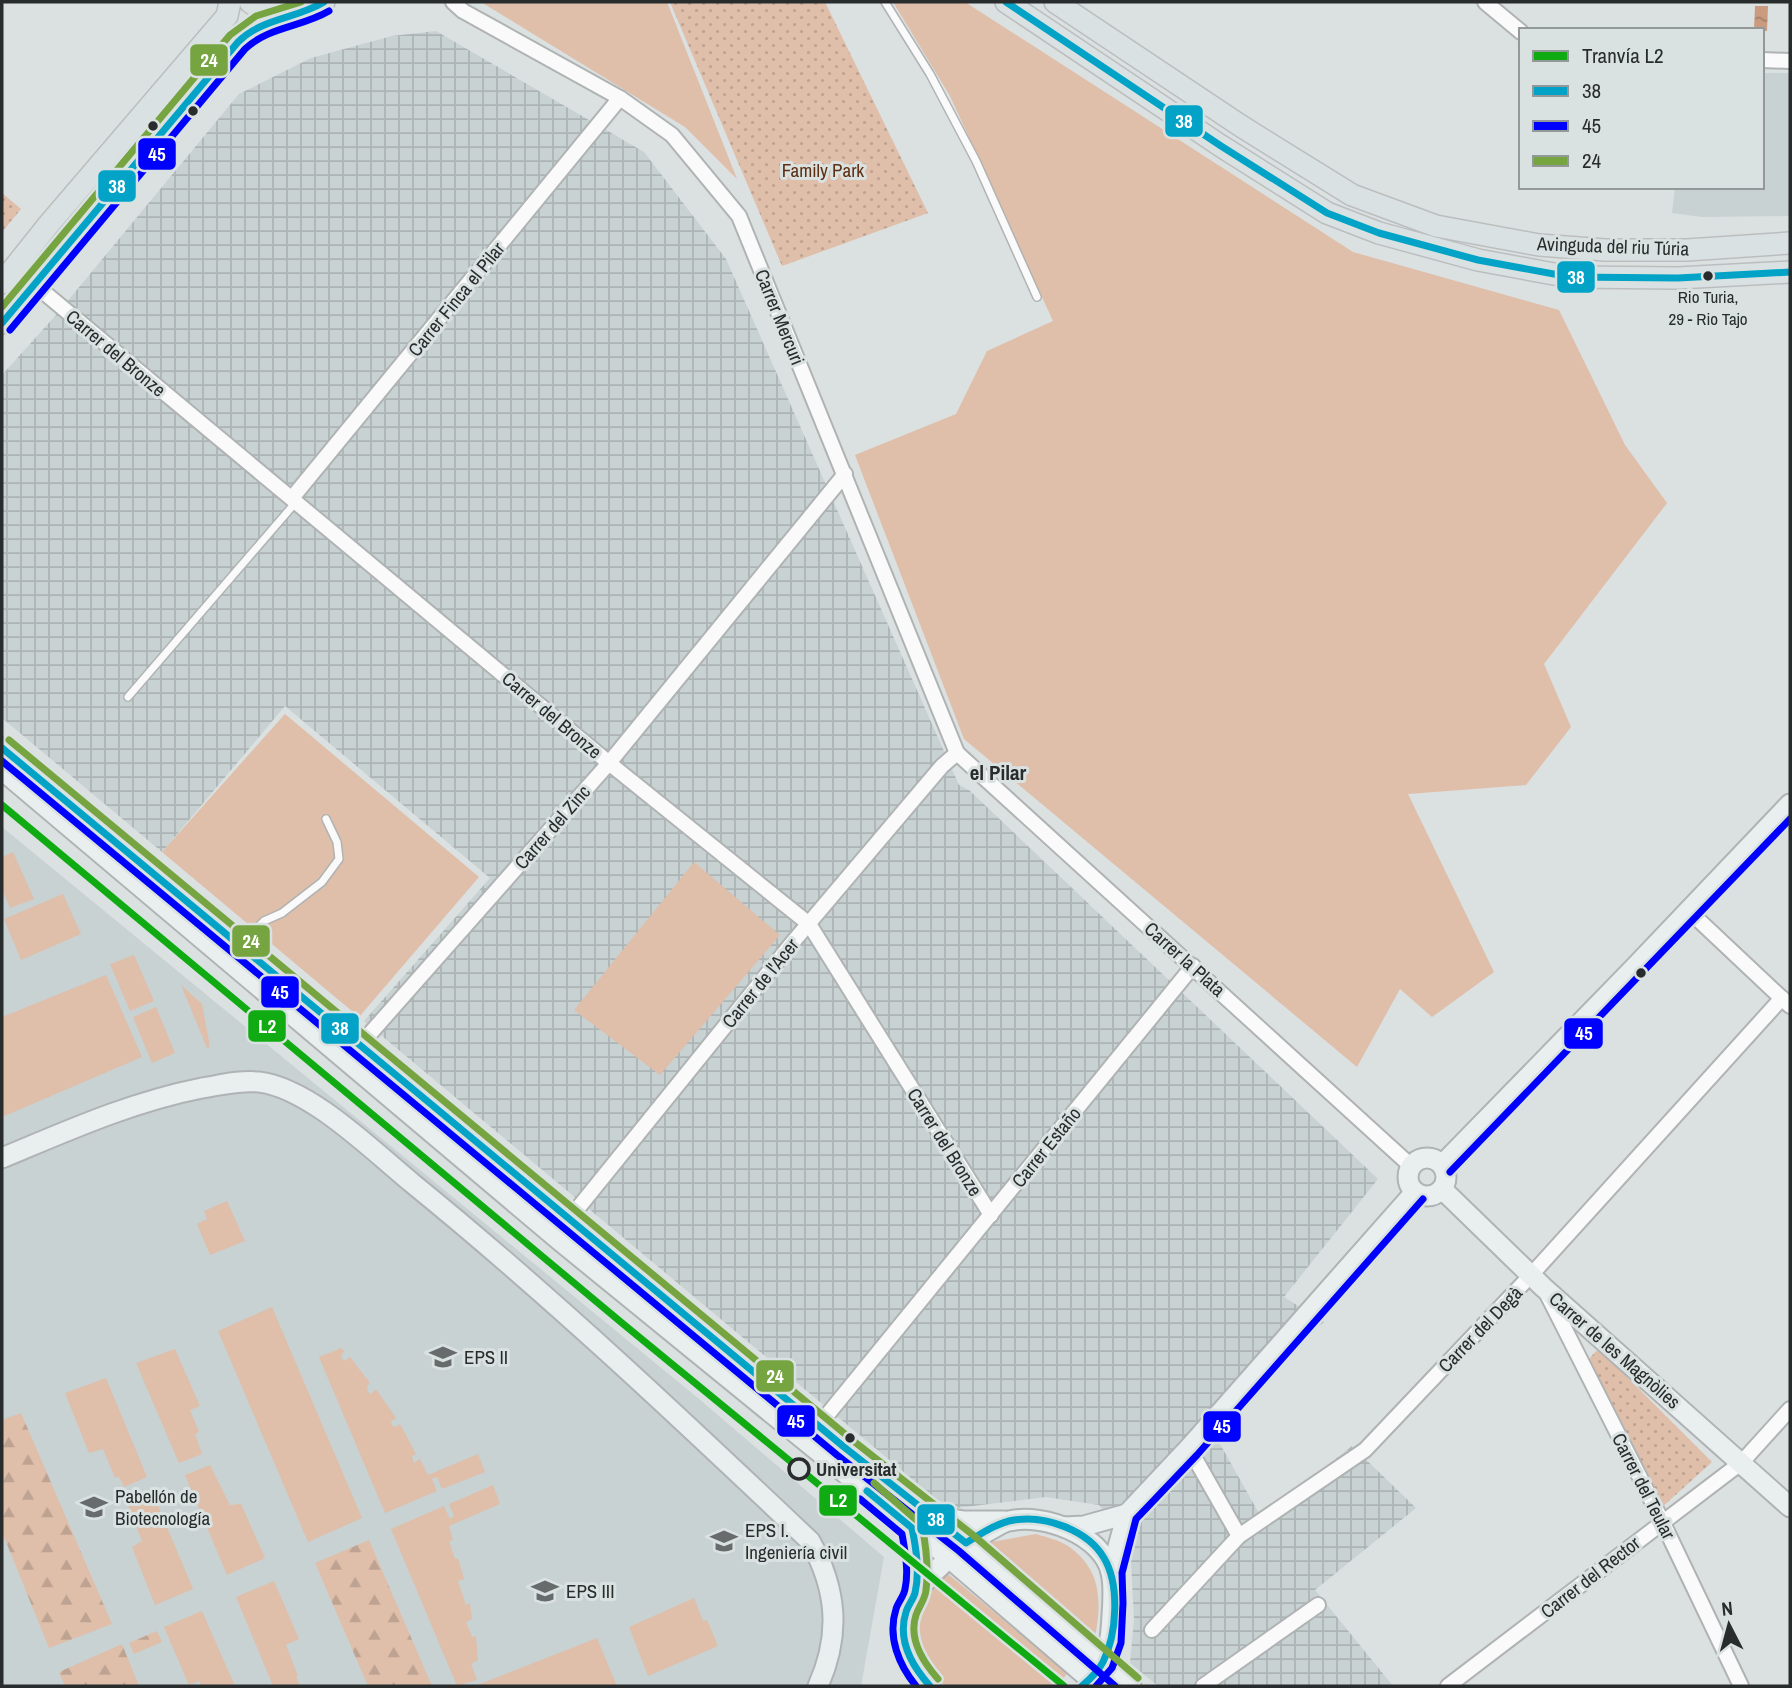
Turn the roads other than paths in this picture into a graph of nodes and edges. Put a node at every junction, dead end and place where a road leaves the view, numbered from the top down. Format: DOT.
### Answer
graph roads {
  1 [pos="230,2"];
  2 [pos="250,2"];
  3 [pos="324,2"];
  4 [pos="453,2"];
  5 [pos="885,2"];
  6 [pos="1006,2"];
  7 [pos="1055,2"];
  8 [pos="1485,2"];
  9 [pos="286,17"];
  10 [pos="1519,30"];
  11 [pos="1764,60"];
  12 [pos="1790,61"];
  13 [pos="620,98"];
  14 [pos="1790,243"];
  15 [pos="5,271"];
  16 [pos="1790,272"];
  17 [pos="34,284"];
  18 [pos="1037,298"];
  19 [pos="2,323"];
  20 [pos="845,474"];
  21 [pos="294,500"];
  22 [pos="128,697"];
  23 [pos="2,748"];
  24 [pos="957,753"];
  25 [pos="609,763"];
  26 [pos="2,770"];
  27 [pos="1790,804"];
  28 [pos="326,819"];
  29 [pos="1689,911"];
  30 [pos="808,924"];
  31 [pos="240,946"];
  32 [pos="1193,966"];
  33 [pos="1786,1002"];
  34 [pos="360,1045"];
  35 [pos="2,1158"];
  36 [pos="1442,1165"];
  37 [pos="1411,1166"];
  38 [pos="1442,1189"];
  39 [pos="1415,1192"];
  40 [pos="991,1214"];
  41 [pos="570,1218"];
  42 [pos="1538,1281"];
  43 [pos="1790,1409"];
  44 [pos="819,1425"];
  45 [pos="1189,1448"];
  46 [pos="1742,1462"];
  47 [pos="1790,1507"];
  48 [pos="1127,1514"];
  49 [pos="931,1516"];
  50 [pos="1009,1521"];
  51 [pos="1662,1521"];
  52 [pos="1064,1527"];
  53 [pos="912,1528"];
  54 [pos="1239,1536"];
  55 [pos="966,1543"];
  56 [pos="948,1557"];
  57 [pos="1111,1572"];
  58 [pos="916,1591"];
  59 [pos="1318,1605"];
  60 [pos="1152,1630"];
  61 [pos="1103,1662"];
  62 [pos="922,1682"];
  63 [pos="1090,1684"];
  64 [pos="818,1686"];
  65 [pos="1131,1686"];
  66 [pos="1203,1686"];
  67 [pos="1448,1686"];
  68 [pos="1741,1686"];
  1 -- 15 [label="main road"];
  2 -- 9 [label="main road"];
  3 -- 9 [label="main road"];
  4 -- 13 [label="street, Carrer Mercuri"];
  5 -- 18 [label="lane"];
  6 -- 16 [label="main road, Avinguda del riu Túria"];
  7 -- 14 [label="main road, Avinguda del riu Túria"];
  8 -- 10 [label="street"];
  9 -- 17 [label="main road"];
  11 -- 12 [label="street"];
  13 -- 20 [label="street, Carrer Mercuri"];
  13 -- 21 [label="street, Carrer Finca el Pilar"];
  17 -- 19 [label="main road"];
  17 -- 21 [label="street, Carrer del Bronze"];
  20 -- 24 [label="street, Carrer Mercuri"];
  20 -- 25 [label="street, Carrer del Zinc"];
  21 -- 22 [label="lane"];
  21 -- 25 [label="street, Carrer del Bronze"];
  23 -- 31 [label="street"];
  24 -- 30 [label="street, Carrer de l'Acer"];
  24 -- 32 [label="street, Carrer la Plata"];
  25 -- 30 [label="street, Carrer del Bronze"];
  25 -- 34 [label="street, Carrer del Zinc"];
  26 -- 53 [label="street"];
  27 -- 29 [label="street"];
  28 -- 31 [label="lane"];
  29 -- 33 [label="street"];
  29 -- 36 [label="street"];
  30 -- 40 [label="street, Carrer del Bronze"];
  30 -- 41 [label="street, Carrer de l'Acer"];
  31 -- 34 [label="street"];
  32 -- 37 [label="street, Carrer la Plata"];
  32 -- 40 [label="street, Carrer Estaño"];
  33 -- 42 [label="street, Carrer del Degà"];
  34 -- 41 [label="street"];
  35 -- 64 [label="street"];
  36 -- 37 [label="street"];
  36 -- 38 [label="street"];
  37 -- 39 [label="street"];
  38 -- 39 [label="street"];
  38 -- 42 [label="street, Carrer de les Magnòlies"];
  39 -- 45 [label="street"];
  40 -- 44 [label="street, Carrer Estaño"];
  41 -- 44 [label="street"];
  42 -- 46 [label="street, Carrer de les Magnòlies"];
  42 -- 51 [label="street, Carrer del Teular"];
  42 -- 54 [label="street, Carrer del Degà"];
  43 -- 46 [label="street, Carrer del Rector"];
  44 -- 49 [label="street"];
  45 -- 48 [label="street"];
  45 -- 54 [label="street"];
  46 -- 47 [label="street, Carrer de les Magnòlies"];
  46 -- 51 [label="street, Carrer del Rector"];
  48 -- 52 [label="street"];
  48 -- 57 [label="street"];
  49 -- 50 [label="street"];
  49 -- 55 [label="street"];
  50 -- 52 [label="street"];
  50 -- 55 [label="street"];
  51 -- 67 [label="street, Carrer del Rector"];
  51 -- 68 [label="street, Carrer del Teular"];
  52 -- 57 [label="street"];
  53 -- 56 [label="street"];
  53 -- 58 [label="street"];
  54 -- 60 [label="street, Carrer del Degà"];
  55 -- 56 [label="street"];
  55 -- 61 [label="street"];
  56 -- 58 [label="street"];
  56 -- 63 [label="street"];
  57 -- 61 [label="street"];
  58 -- 62 [label="street"];
  59 -- 66 [label="street"];
  61 -- 63 [label="street"];
  61 -- 65 [label="street"];
}
